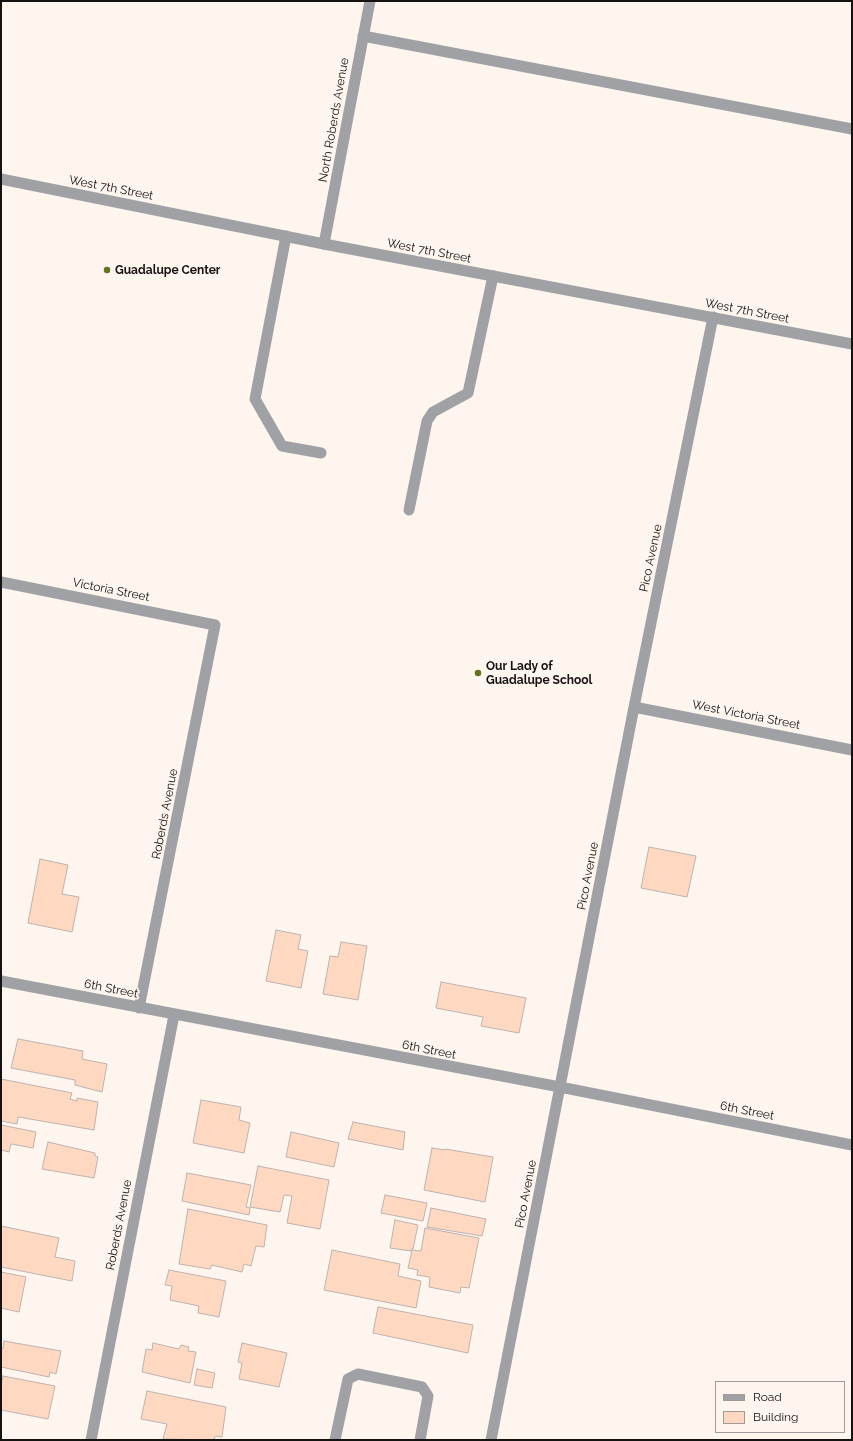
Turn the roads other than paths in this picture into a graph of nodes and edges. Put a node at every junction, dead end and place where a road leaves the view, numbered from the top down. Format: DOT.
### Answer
graph roads {
  1 [pos="370,1"];
  2 [pos="363,36"];
  3 [pos="852,129"];
  4 [pos="1,179"];
  5 [pos="286,236"];
  6 [pos="324,244"];
  7 [pos="493,276"];
  8 [pos="713,318"];
  9 [pos="852,344"];
  10 [pos="321,453"];
  11 [pos="409,510"];
  12 [pos="1,582"];
  13 [pos="215,624"];
  14 [pos="634,707"];
  15 [pos="852,750"];
  16 [pos="1,981"];
  17 [pos="139,1008"];
  18 [pos="174,1015"];
  19 [pos="560,1087"];
  20 [pos="852,1145"];
  21 [pos="90,1440"];
  22 [pos="335,1440"];
  23 [pos="420,1440"];
  24 [pos="491,1440"];
  1 -- 2 [label="street, North Roberds Avenue"];
  2 -- 3 [label="street"];
  2 -- 6 [label="street, North Roberds Avenue"];
  4 -- 5 [label="street, West 7th Street"];
  5 -- 6 [label="street, West 7th Street"];
  5 -- 10 [label="street"];
  6 -- 7 [label="street, West 7th Street"];
  7 -- 8 [label="street, West 7th Street"];
  7 -- 11 [label="street"];
  8 -- 9 [label="street, West 7th Street"];
  8 -- 14 [label="street, Pico Avenue"];
  12 -- 13 [label="street, Victoria Street"];
  13 -- 17 [label="street, Roberds Avenue"];
  14 -- 15 [label="street, West Victoria Street"];
  14 -- 19 [label="street, Pico Avenue"];
  16 -- 17 [label="street, 6th Street"];
  17 -- 18 [label="street, 6th Street"];
  18 -- 19 [label="street, 6th Street"];
  18 -- 21 [label="street, Roberds Avenue"];
  19 -- 20 [label="street, 6th Street"];
  19 -- 24 [label="street, Pico Avenue"];
  22 -- 23 [label="street"];
}
